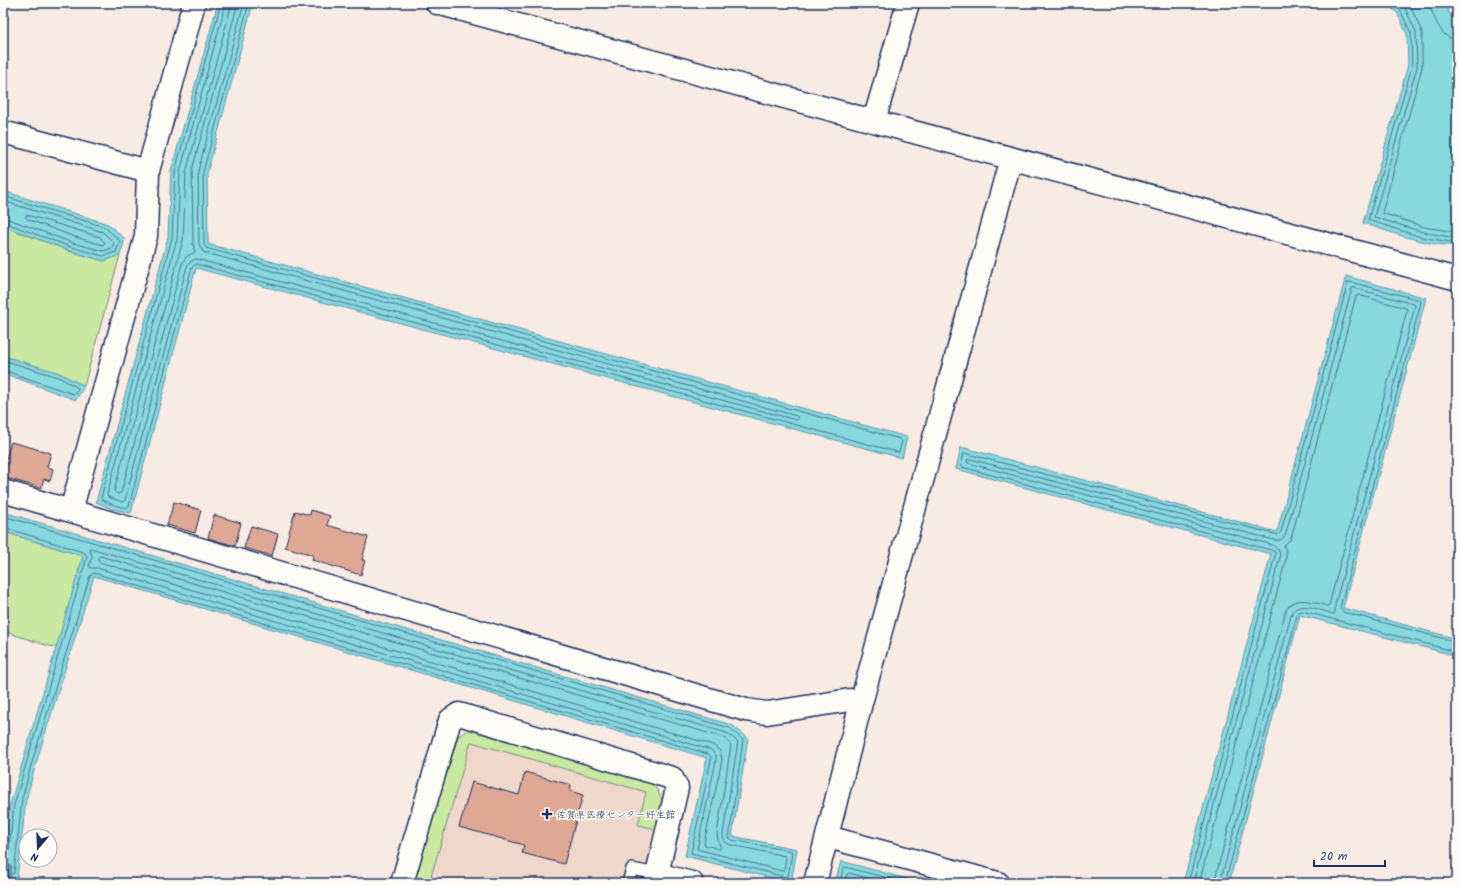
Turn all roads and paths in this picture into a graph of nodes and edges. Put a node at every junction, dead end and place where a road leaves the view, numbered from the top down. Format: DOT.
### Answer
graph roads {
  1 [pos="194,3"];
  2 [pos="437,3"];
  3 [pos="908,3"];
  4 [pos="874,121"];
  5 [pos="3,132"];
  6 [pos="1011,158"];
  7 [pos="148,171"];
  8 [pos="1457,280"];
  9 [pos="3,491"];
  10 [pos="71,511"];
  11 [pos="861,703"];
  12 [pos="828,836"];
  13 [pos="657,874"];
  14 [pos="402,883"];
  15 [pos="628,883"];
  16 [pos="692,883"];
  17 [pos="815,883"];
  18 [pos="998,883"];
  1 -- 7 [label="street"];
  2 -- 4 [label="street"];
  3 -- 4 [label="street"];
  4 -- 6 [label="street"];
  5 -- 7 [label="street"];
  6 -- 8 [label="street"];
  6 -- 11 [label="street"];
  7 -- 10 [label="street"];
  9 -- 10 [label="street"];
  10 -- 11 [label="street"];
  11 -- 12 [label="street"];
  12 -- 17 [label="street"];
  12 -- 18 [label="street"];
  13 -- 14 [label="street"];
  13 -- 15 [label="lane"];
  13 -- 16 [label="street"];
}
